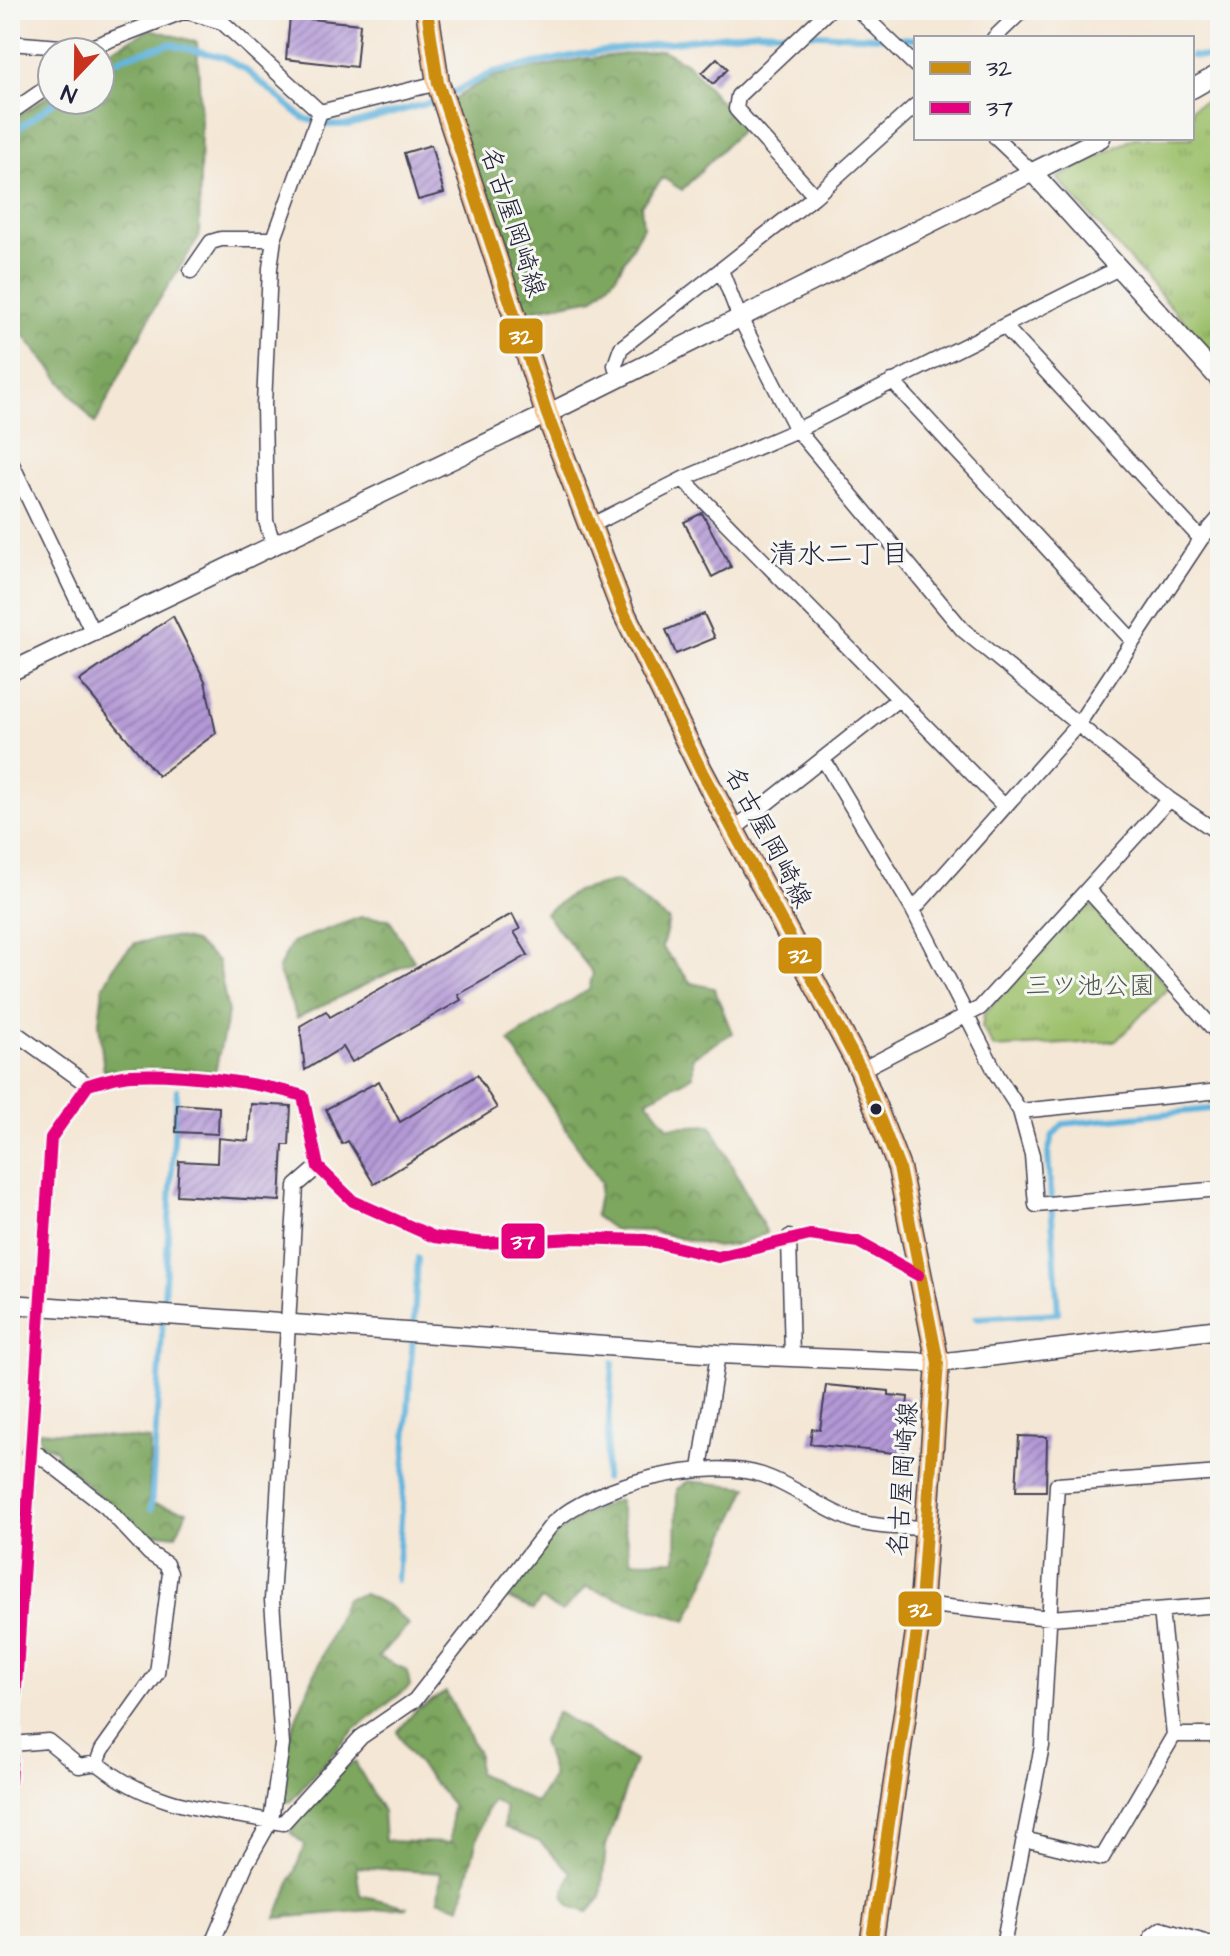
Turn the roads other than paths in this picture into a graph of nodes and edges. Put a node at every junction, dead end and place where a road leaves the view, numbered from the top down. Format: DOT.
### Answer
graph roads {
  1 [pos="427,10"];
  2 [pos="829,10"];
  3 [pos="858,10"];
  4 [pos="1023,10"];
  5 [pos="996,36"];
  6 [pos="116,38"];
  7 [pos="10,43"];
  8 [pos="36,45"];
  9 [pos="914,64"];
  10 [pos="1220,73"];
  11 [pos="438,83"];
  12 [pos="1194,88"];
  13 [pos="36,95"];
  14 [pos="914,107"];
  15 [pos="320,112"];
  16 [pos="10,113"];
  17 [pos="998,140"];
  18 [pos="1097,140"];
  19 [pos="1034,174"];
  20 [pos="815,196"];
  21 [pos="274,239"];
  22 [pos="1117,269"];
  23 [pos="721,270"];
  24 [pos="191,271"];
  25 [pos="739,316"];
  26 [pos="1005,327"];
  27 [pos="618,377"];
  28 [pos="1220,380"];
  29 [pos="892,381"];
  30 [pos="547,414"];
  31 [pos="797,430"];
  32 [pos="10,460"];
  33 [pos="683,479"];
  34 [pos="1220,517"];
  35 [pos="588,527"];
  36 [pos="1201,539"];
  37 [pos="273,543"];
  38 [pos="92,631"];
  39 [pos="1133,641"];
  40 [pos="10,672"];
  41 [pos="897,700"];
  42 [pos="1079,723"];
  43 [pos="824,760"];
  44 [pos="1169,799"];
  45 [pos="1003,805"];
  46 [pos="733,830"];
  47 [pos="1220,834"];
  48 [pos="1088,890"];
  49 [pos="913,910"];
  50 [pos="967,1018"];
  51 [pos="10,1029"];
  52 [pos="1220,1036"];
  53 [pos="861,1070"];
  54 [pos="88,1085"];
  55 [pos="1220,1091"];
  56 [pos="1020,1111"];
  57 [pos="318,1167"];
  58 [pos="1220,1189"];
  59 [pos="789,1237"];
  60 [pos="918,1275"];
  61 [pos="10,1304"];
  62 [pos="39,1306"];
  63 [pos="287,1326"];
  64 [pos="1220,1329"];
  65 [pos="718,1354"];
  66 [pos="792,1357"];
  67 [pos="938,1363"];
  68 [pos="30,1452"];
  69 [pos="700,1469"];
  70 [pos="1220,1473"];
  71 [pos="928,1528"];
  72 [pos="921,1604"];
  73 [pos="1220,1605"];
  74 [pos="1161,1610"];
  75 [pos="1050,1618"];
  76 [pos="1174,1735"];
  77 [pos="1220,1735"];
  78 [pos="12,1744"];
  79 [pos="97,1763"];
  80 [pos="10,1782"];
  81 [pos="271,1820"];
  82 [pos="1024,1839"];
  83 [pos="211,1946"];
  84 [pos="871,1946"];
  85 [pos="1003,1946"];
  86 [pos="1150,1946"];
  87 [pos="1218,1946"];
  1 -- 11 [label="main road, 名古屋岡崎線"];
  2 -- 20 [label="street"];
  3 -- 9 [label="street"];
  4 -- 5 [label="street"];
  6 -- 15 [label="street"];
  7 -- 8 [label="street"];
  10 -- 12 [label="street"];
  11 -- 15 [label="street"];
  11 -- 30 [label="main road, 名古屋岡崎線"];
  13 -- 16 [label="street"];
  14 -- 20 [label="street"];
  15 -- 21 [label="street"];
  17 -- 19 [label="street"];
  18 -- 19 [label="street"];
  19 -- 22 [label="street"];
  19 -- 25 [label="street"];
  20 -- 23 [label="street"];
  21 -- 24 [label="street"];
  21 -- 37 [label="street"];
  22 -- 26 [label="street"];
  22 -- 28 [label="street"];
  23 -- 25 [label="street"];
  23 -- 27 [label="street"];
  25 -- 27 [label="street"];
  25 -- 31 [label="street"];
  26 -- 29 [label="street"];
  26 -- 36 [label="street"];
  27 -- 30 [label="street"];
  29 -- 31 [label="street"];
  29 -- 39 [label="street"];
  30 -- 35 [label="main road, 名古屋岡崎線"];
  30 -- 37 [label="street"];
  31 -- 33 [label="street"];
  31 -- 42 [label="street"];
  32 -- 38 [label="street"];
  33 -- 35 [label="street"];
  33 -- 41 [label="street"];
  34 -- 36 [label="street"];
  35 -- 46 [label="main road, 名古屋岡崎線"];
  36 -- 39 [label="street"];
  37 -- 38 [label="street"];
  38 -- 40 [label="street"];
  39 -- 42 [label="street"];
  41 -- 43 [label="street"];
  41 -- 45 [label="street"];
  42 -- 44 [label="street"];
  42 -- 45 [label="street"];
  43 -- 46 [label="street"];
  43 -- 49 [label="street"];
  44 -- 47 [label="street"];
  44 -- 48 [label="street"];
  45 -- 49 [label="street"];
  46 -- 53 [label="main road, 名古屋岡崎線"];
  48 -- 50 [label="street"];
  48 -- 52 [label="street"];
  49 -- 50 [label="street"];
  50 -- 53 [label="street"];
  50 -- 56 [label="street"];
  51 -- 54 [label="street"];
  53 -- 60 [label="main road, 名古屋岡崎線"];
  54 -- 57 [label="street"];
  54 -- 62 [label="street"];
  55 -- 56 [label="street"];
  56 -- 58 [label="street"];
  57 -- 59 [label="street"];
  57 -- 63 [label="street"];
  59 -- 60 [label="street"];
  59 -- 66 [label="street"];
  60 -- 67 [label="main road, 名古屋岡崎線"];
  61 -- 62 [label="street"];
  62 -- 63 [label="street"];
  62 -- 68 [label="street"];
  63 -- 65 [label="street"];
  63 -- 81 [label="street"];
  64 -- 67 [label="street"];
  65 -- 66 [label="street"];
  65 -- 69 [label="street"];
  66 -- 67 [label="street"];
  67 -- 71 [label="main road, 名古屋岡崎線"];
  68 -- 78 [label="street"];
  68 -- 79 [label="street"];
  69 -- 71 [label="street"];
  69 -- 81 [label="street"];
  70 -- 75 [label="street"];
  71 -- 72 [label="main road, 名古屋岡崎線"];
  72 -- 75 [label="street"];
  72 -- 84 [label="main road, 名古屋岡崎線"];
  73 -- 74 [label="street"];
  74 -- 75 [label="street"];
  74 -- 76 [label="street"];
  75 -- 82 [label="street"];
  76 -- 77 [label="street"];
  76 -- 82 [label="street"];
  78 -- 79 [label="street"];
  78 -- 80 [label="street"];
  79 -- 81 [label="street"];
  81 -- 83 [label="street"];
  82 -- 85 [label="street"];
  86 -- 87 [label="street"];
}
